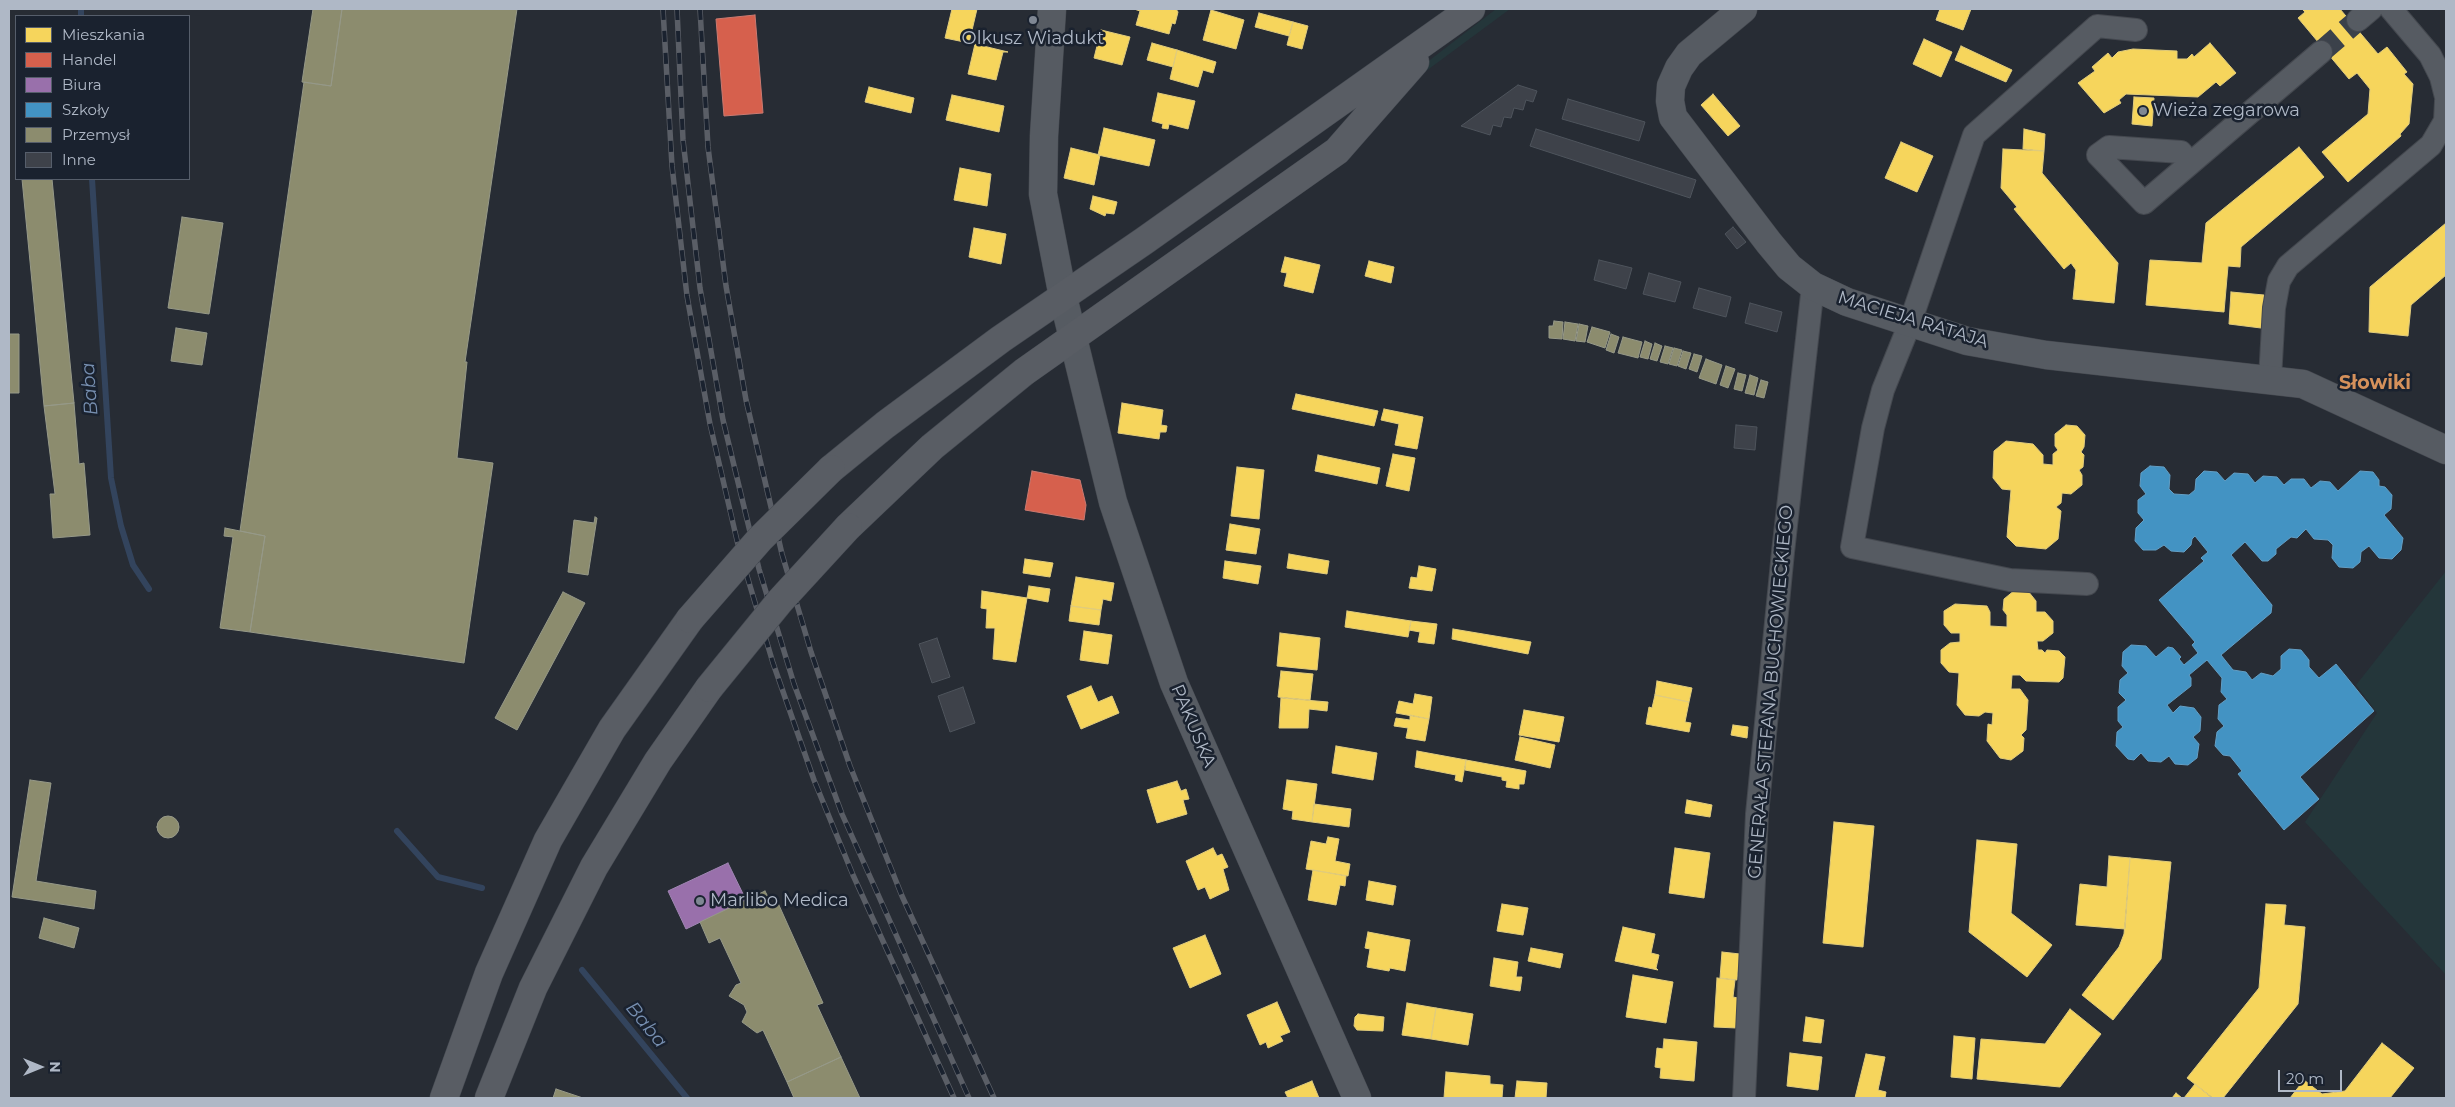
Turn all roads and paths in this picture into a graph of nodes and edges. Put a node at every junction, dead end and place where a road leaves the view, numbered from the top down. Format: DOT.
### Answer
graph roads {
  1 [pos="1052,9"];
  2 [pos="1471,9"];
  3 [pos="1743,9"];
  4 [pos="2391,9"];
  5 [pos="1444,29"];
  6 [pos="2136,30"];
  7 [pos="2321,52"];
  8 [pos="2446,99"];
  9 [pos="2189,163"];
  10 [pos="1813,286"];
  11 [pos="1063,297"];
  12 [pos="1910,323"];
  13 [pos="1072,338"];
  14 [pos="2270,379"];
  15 [pos="2446,450"];
  16 [pos="2087,584"];
  17 [pos="444,1098"];
  18 [pos="489,1098"];
  19 [pos="1357,1098"];
  20 [pos="1744,1098"];
  1 -- 11 [label="street, PAKUSKA"];
  2 -- 5 [label="main road"];
  3 -- 10 [label="street, MACIEJA RATAJA"];
  4 -- 8 [label="street"];
  5 -- 11 [label="main road"];
  5 -- 13 [label="main road"];
  6 -- 12 [label="street"];
  7 -- 9 [label="street"];
  8 -- 14 [label="street"];
  10 -- 12 [label="street, MACIEJA RATAJA"];
  10 -- 20 [label="street, GENERAŁA STEFANA BUCHOWIECKIEGO"];
  11 -- 13 [label="street, PAKUSKA"];
  11 -- 17 [label="main road, bridge"];
  12 -- 14 [label="street, MACIEJA RATAJA"];
  12 -- 16 [label="street"];
  13 -- 18 [label="main road, bridge"];
  13 -- 19 [label="street, PAKUSKA"];
  14 -- 15 [label="street, MACIEJA RATAJA"];
}
